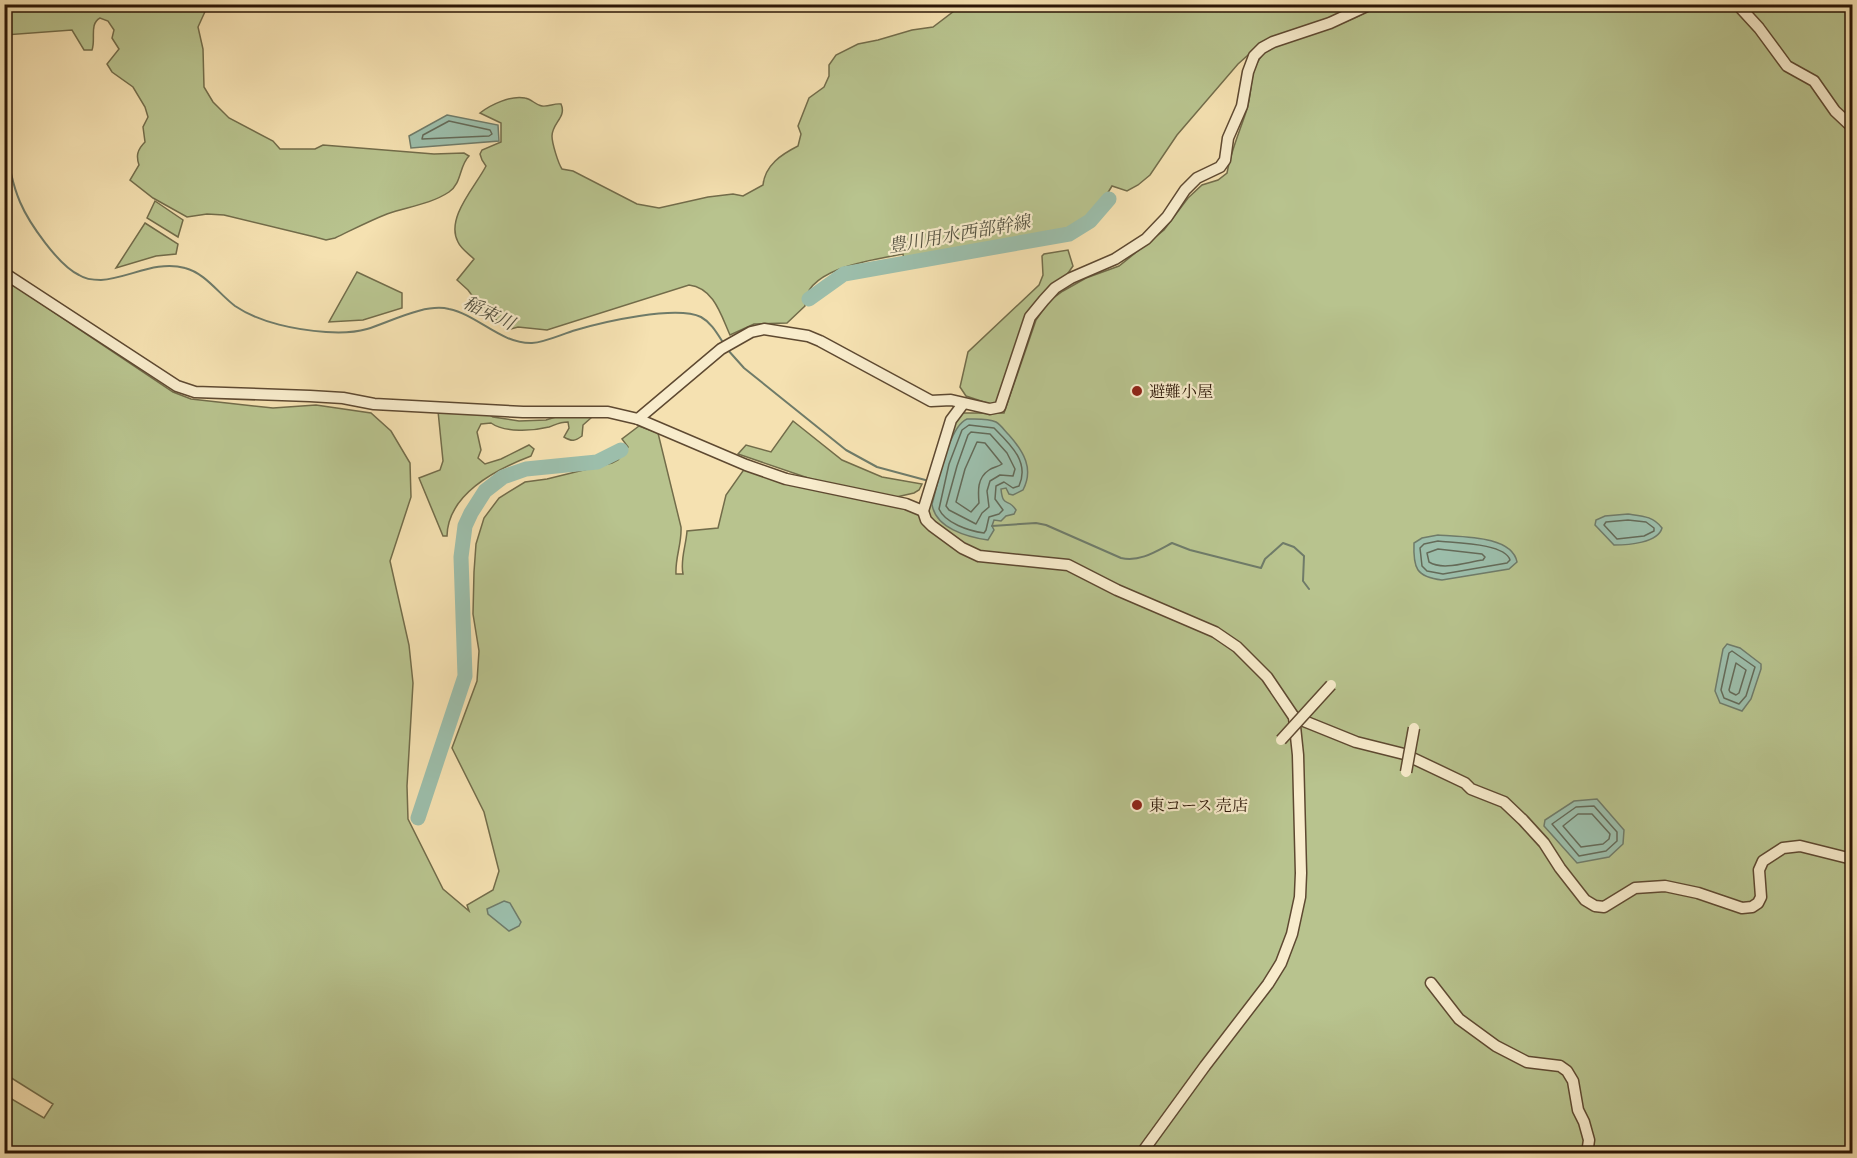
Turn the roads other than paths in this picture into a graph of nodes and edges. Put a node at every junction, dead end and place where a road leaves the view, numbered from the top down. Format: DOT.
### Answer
graph roads {
  1 [pos="1371,4"];
  2 [pos="1737,4"];
  3 [pos="1852,127"];
  4 [pos="4,273"];
  5 [pos="963,404"];
  6 [pos="638,419"];
  7 [pos="923,511"];
  8 [pos="1331,685"];
  9 [pos="1294,717"];
  10 [pos="1414,728"];
  11 [pos="1281,741"];
  12 [pos="1406,772"];
  13 [pos="1852,859"];
  14 [pos="1431,983"];
  15 [pos="1141,1154"];
  16 [pos="1587,1154"];
  1 -- 5 [label="street"];
  2 -- 3 [label="street"];
  4 -- 6 [label="street"];
  5 -- 6 [label="street"];
  5 -- 7 [label="street"];
  6 -- 7 [label="street"];
  7 -- 9 [label="street"];
  8 -- 11 [label="street, bridge"];
  9 -- 13 [label="street"];
  9 -- 15 [label="street"];
  10 -- 12 [label="street, bridge"];
  14 -- 16 [label="street"];
}
